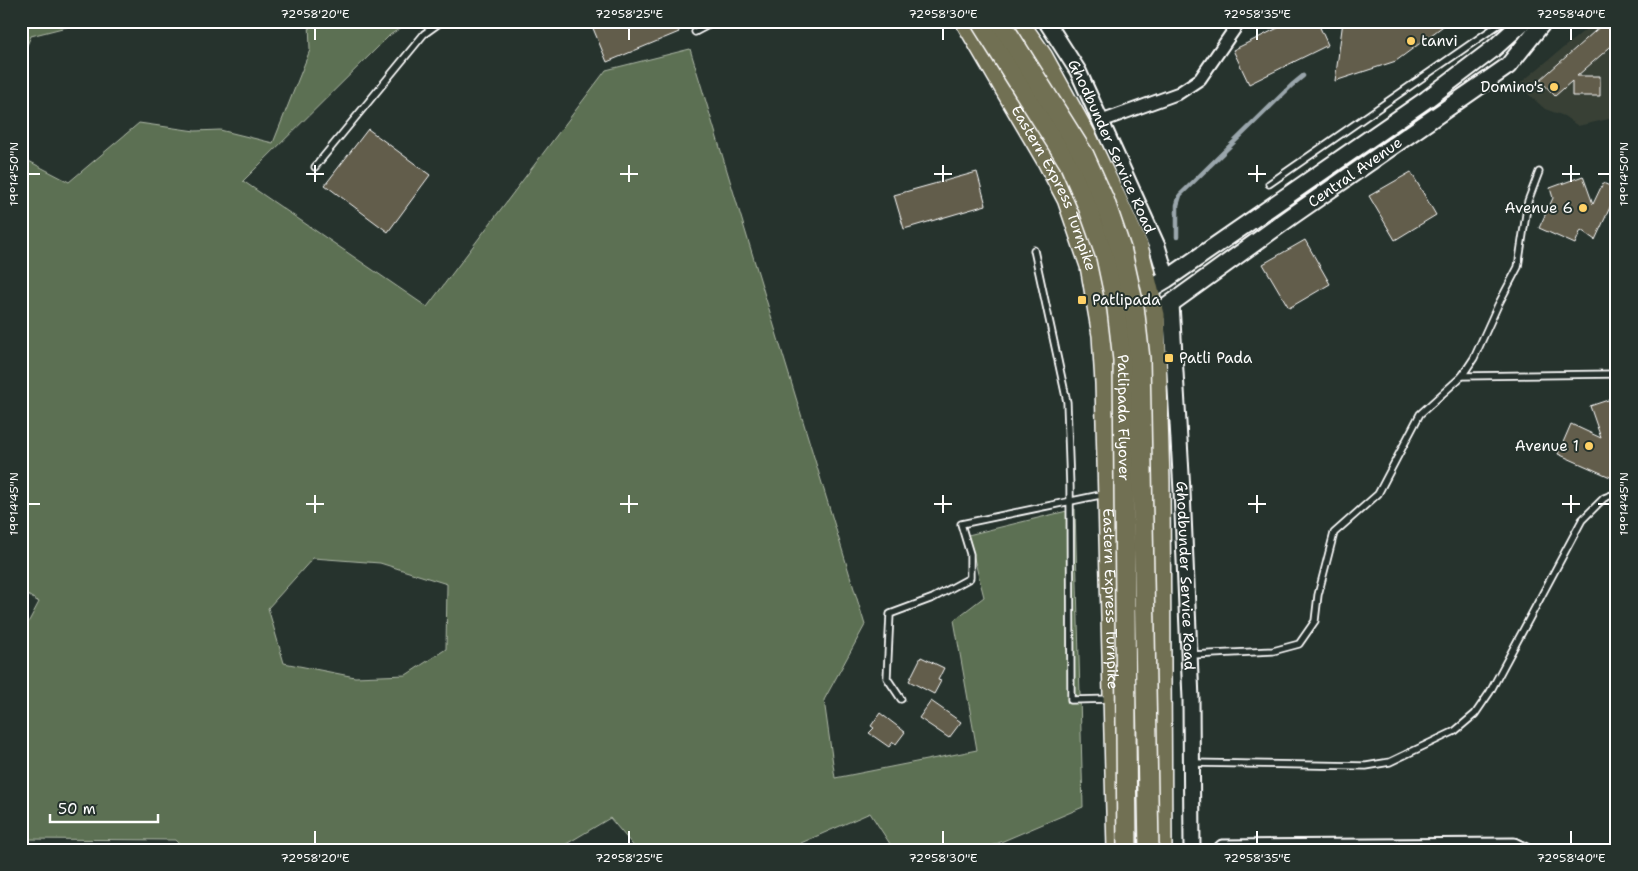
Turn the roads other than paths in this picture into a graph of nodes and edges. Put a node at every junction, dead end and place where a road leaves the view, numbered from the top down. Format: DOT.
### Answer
graph roads {
  1 [pos="442,21"];
  2 [pos="718,21"];
  3 [pos="965,21"];
  4 [pos="980,21"];
  5 [pos="1000,21"];
  6 [pos="1018,21"];
  7 [pos="1046,21"];
  8 [pos="1240,21"];
  9 [pos="1506,21"];
  10 [pos="1524,21"];
  11 [pos="1544,21"];
  12 [pos="695,32"];
  13 [pos="1102,122"];
  14 [pos="315,167"];
  15 [pos="1539,172"];
  16 [pos="1269,184"];
  17 [pos="1034,250"];
  18 [pos="1168,279"];
  19 [pos="1150,290"];
  20 [pos="1171,304"];
  21 [pos="1099,315"];
  22 [pos="1156,315"];
  23 [pos="1102,335"];
  24 [pos="1617,374"];
  25 [pos="1462,376"];
  26 [pos="1617,493"];
  27 [pos="1108,494"];
  28 [pos="1070,501"];
  29 [pos="1189,655"];
  30 [pos="901,699"];
  31 [pos="1114,699"];
  32 [pos="1191,763"];
  33 [pos="1410,847"];
  34 [pos="1117,850"];
  35 [pos="1127,850"];
  36 [pos="1149,850"];
  37 [pos="1162,850"];
  38 [pos="1192,850"];
  39 [pos="1218,850"];
  40 [pos="1526,850"];
  1 -- 14 [label="lane"];
  2 -- 12 [label="lane"];
  3 -- 21 [label="main road, Eastern Express Turnpike"];
  4 -- 35 [label="main road, Patlipada Flyover, bridge"];
  5 -- 36 [label="main road, Patlipada Flyover, bridge"];
  6 -- 19 [label="main road"];
  7 -- 13 [label="street, Ghodbunder Service Road"];
  8 -- 13 [label="street"];
  9 -- 16 [label="lane"];
  10 -- 18 [label="main road, Central Avenue"];
  11 -- 20 [label="main road, Central Avenue"];
  13 -- 18 [label="street, Ghodbunder Service Road"];
  15 -- 25 [label="lane"];
  17 -- 28 [label="lane"];
  18 -- 19 [label="main road, Central Avenue"];
  19 -- 21 [label="main road, Central Avenue"];
  19 -- 22 [label="main road"];
  20 -- 22 [label="main road, Central Avenue"];
  20 -- 29 [label="street, Ghodbunder Service Road"];
  21 -- 23 [label="main road, Eastern Express Turnpike"];
  22 -- 23 [label="main road, Central Avenue"];
  22 -- 37 [label="main road"];
  23 -- 27 [label="main road, Eastern Express Turnpike"];
  24 -- 25 [label="lane"];
  25 -- 29 [label="lane"];
  26 -- 32 [label="lane"];
  27 -- 28 [label="lane"];
  27 -- 31 [label="main road, Eastern Express Turnpike"];
  28 -- 30 [label="lane"];
  28 -- 31 [label="lane"];
  29 -- 32 [label="street, Ghodbunder Service Road"];
  31 -- 34 [label="main road, Eastern Express Turnpike"];
  32 -- 38 [label="street, Ghodbunder Service Road"];
  33 -- 39 [label="street"];
  33 -- 40 [label="street"];
}
